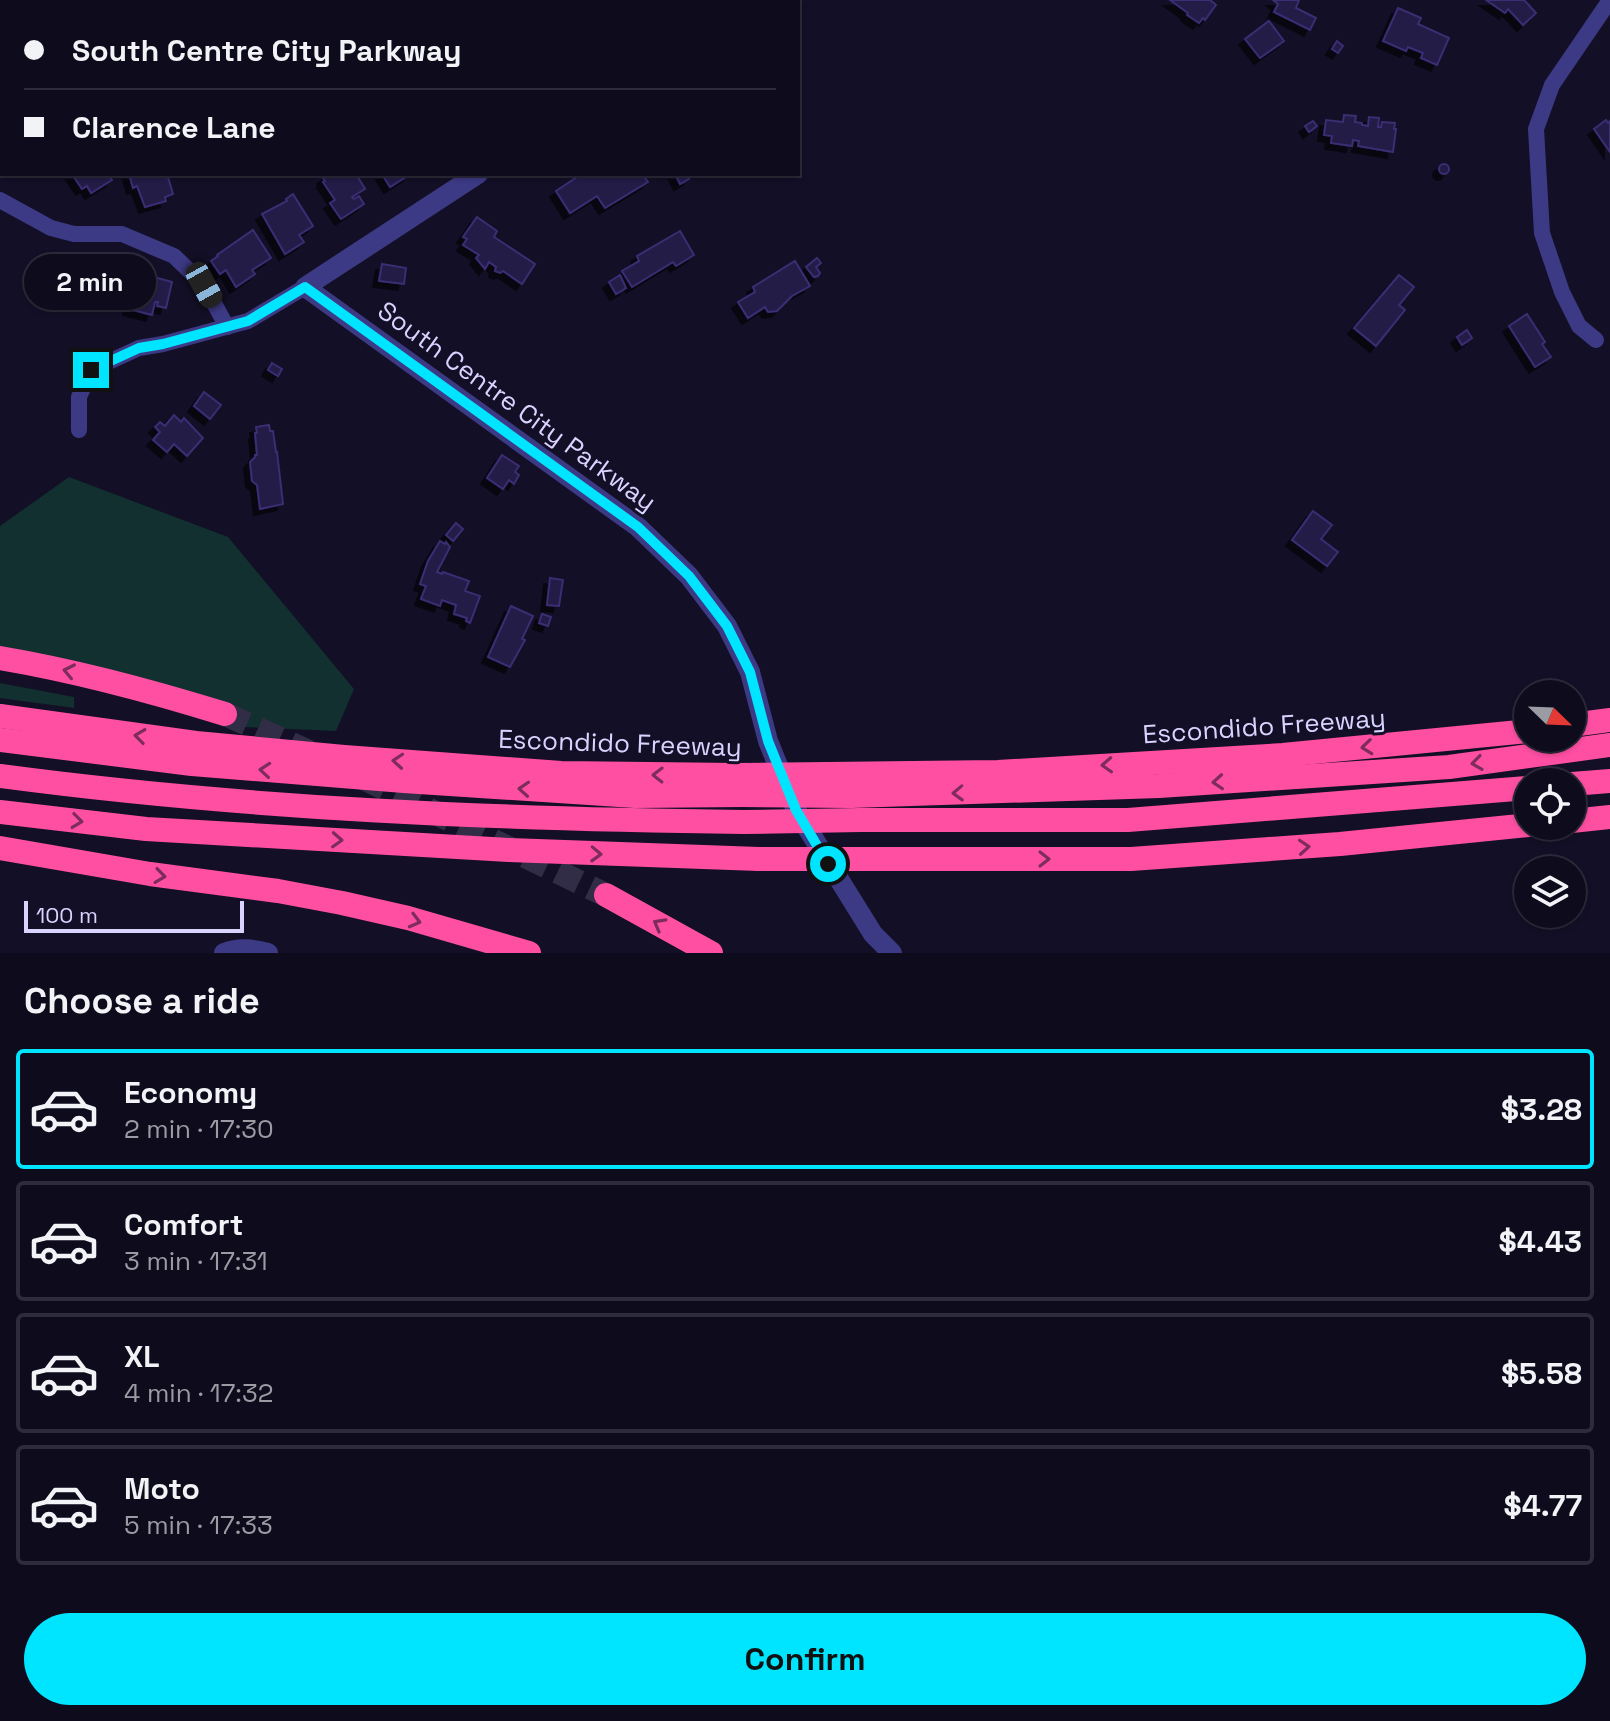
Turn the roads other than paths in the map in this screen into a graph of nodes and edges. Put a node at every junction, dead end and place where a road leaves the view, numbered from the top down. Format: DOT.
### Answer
graph roads {
  1 [pos="1610,0"];
  2 [pos="469,176"];
  3 [pos="0,200"];
  4 [pos="305,287"];
  5 [pos="227,327"];
  6 [pos="1596,340"];
  7 [pos="79,430"];
  8 [pos="0,658"];
  9 [pos="225,714"];
  10 [pos="0,716"];
  11 [pos="1610,720"];
  12 [pos="1586,723"];
  13 [pos="1514,732"];
  14 [pos="0,740"];
  15 [pos="1610,745"];
  16 [pos="0,776"];
  17 [pos="1610,781"];
  18 [pos="1586,783"];
  19 [pos="739,785"];
  20 [pos="1514,789"];
  21 [pos="0,812"];
  22 [pos="1610,817"];
  23 [pos="1586,820"];
  24 [pos="1514,826"];
  25 [pos="0,848"];
  26 [pos="606,895"];
  27 [pos="224,953"];
  28 [pos="268,953"];
  29 [pos="529,953"];
  30 [pos="711,953"];
  31 [pos="892,953"];
  1 -- 6 [label="street"];
  2 -- 4 [label="street"];
  3 -- 5 [label="street"];
  4 -- 5 [label="street"];
  4 -- 31 [label="street, South Centre City Parkway"];
  5 -- 7 [label="street"];
  9 -- 8 [label="highway, one-way"];
  19 -- 10 [label="highway, Escondido Freeway, one-way"];
  11 -- 12 [label="highway"];
  13 -- 19 [label="highway, Escondido Freeway, one-way, bridge"];
  19 -- 14 [label="highway, one-way"];
  15 -- 19 [label="highway, one-way, bridge"];
  16 -- 20 [label="highway, bridge"];
  17 -- 18 [label="highway"];
  21 -- 24 [label="highway, one-way, bridge"];
  22 -- 23 [label="highway"];
  25 -- 29 [label="highway, one-way"];
  30 -- 26 [label="highway, one-way"];
  27 -- 28 [label="street"];
}
